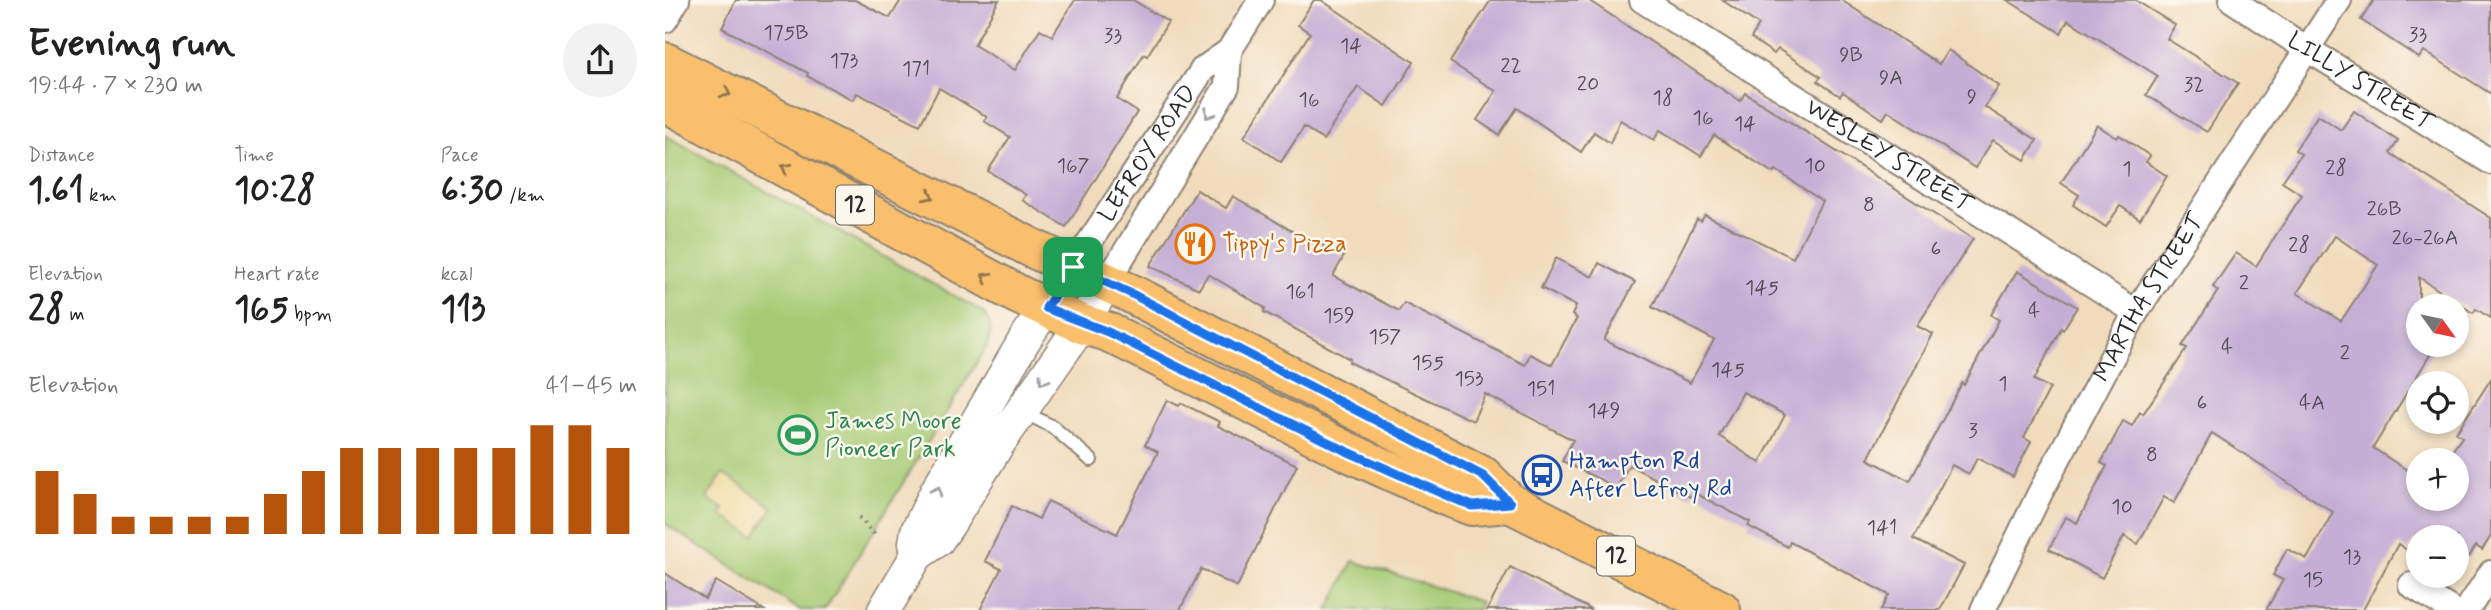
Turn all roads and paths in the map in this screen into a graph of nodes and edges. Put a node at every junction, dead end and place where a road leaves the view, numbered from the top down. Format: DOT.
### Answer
graph roads {
  1 [pos="677,0"];
  2 [pos="1261,0"];
  3 [pos="1642,0"];
  4 [pos="2232,0"];
  5 [pos="2339,0"];
  6 [pos="665,20"];
  7 [pos="2307,49"];
  8 [pos="1229,51"];
  9 [pos="665,62"];
  10 [pos="665,102"];
  11 [pos="2491,162"];
  12 [pos="1090,275"];
  13 [pos="1046,308"];
  14 [pos="2136,312"];
  15 [pos="1082,324"];
  16 [pos="1022,411"];
  17 [pos="1091,460"];
  18 [pos="1510,503"];
  19 [pos="859,517"];
  20 [pos="877,537"];
  21 [pos="918,555"];
  22 [pos="2491,573"];
  23 [pos="2416,588"];
  24 [pos="884,610"];
  25 [pos="1721,610"];
  26 [pos="1983,610"];
  27 [pos="2452,610"];
  28 [pos="2467,610"];
  1 -- 6 [label="street"];
  2 -- 8 [label="street, LEFROY ROAD"];
  3 -- 14 [label="street, WESLEY STREET"];
  4 -- 7 [label="street, LILLY STREET"];
  5 -- 7 [label="street, MARTHA STREET"];
  7 -- 11 [label="street, LILLY STREET"];
  7 -- 14 [label="street, MARTHA STREET"];
  8 -- 12 [label="street, LEFROY ROAD"];
  8 -- 12 [label="street, LEFROY ROAD, one-way"];
  9 -- 12 [label="main road, 12, one-way"];
  13 -- 10 [label="main road, 12, one-way"];
  12 -- 13 [label="street, LEFROY ROAD"];
  12 -- 15 [label="street, LEFROY ROAD"];
  12 -- 18 [label="main road, 12"];
  13 -- 15 [label="main road, 12"];
  21 -- 13 [label="street, LEFROY ROAD, one-way"];
  14 -- 26 [label="street, MARTHA STREET"];
  15 -- 16 [label="street, LEFROY ROAD, one-way"];
  15 -- 18 [label="main road, 12"];
  16 -- 17 [label="lane"];
  16 -- 21 [label="street, LEFROY ROAD"];
  18 -- 25 [label="main road, 12"];
  19 -- 20 [label="path"];
  21 -- 24 [label="street, LEFROY ROAD"];
  22 -- 28 [label="street"];
  23 -- 27 [label="street"];
}
